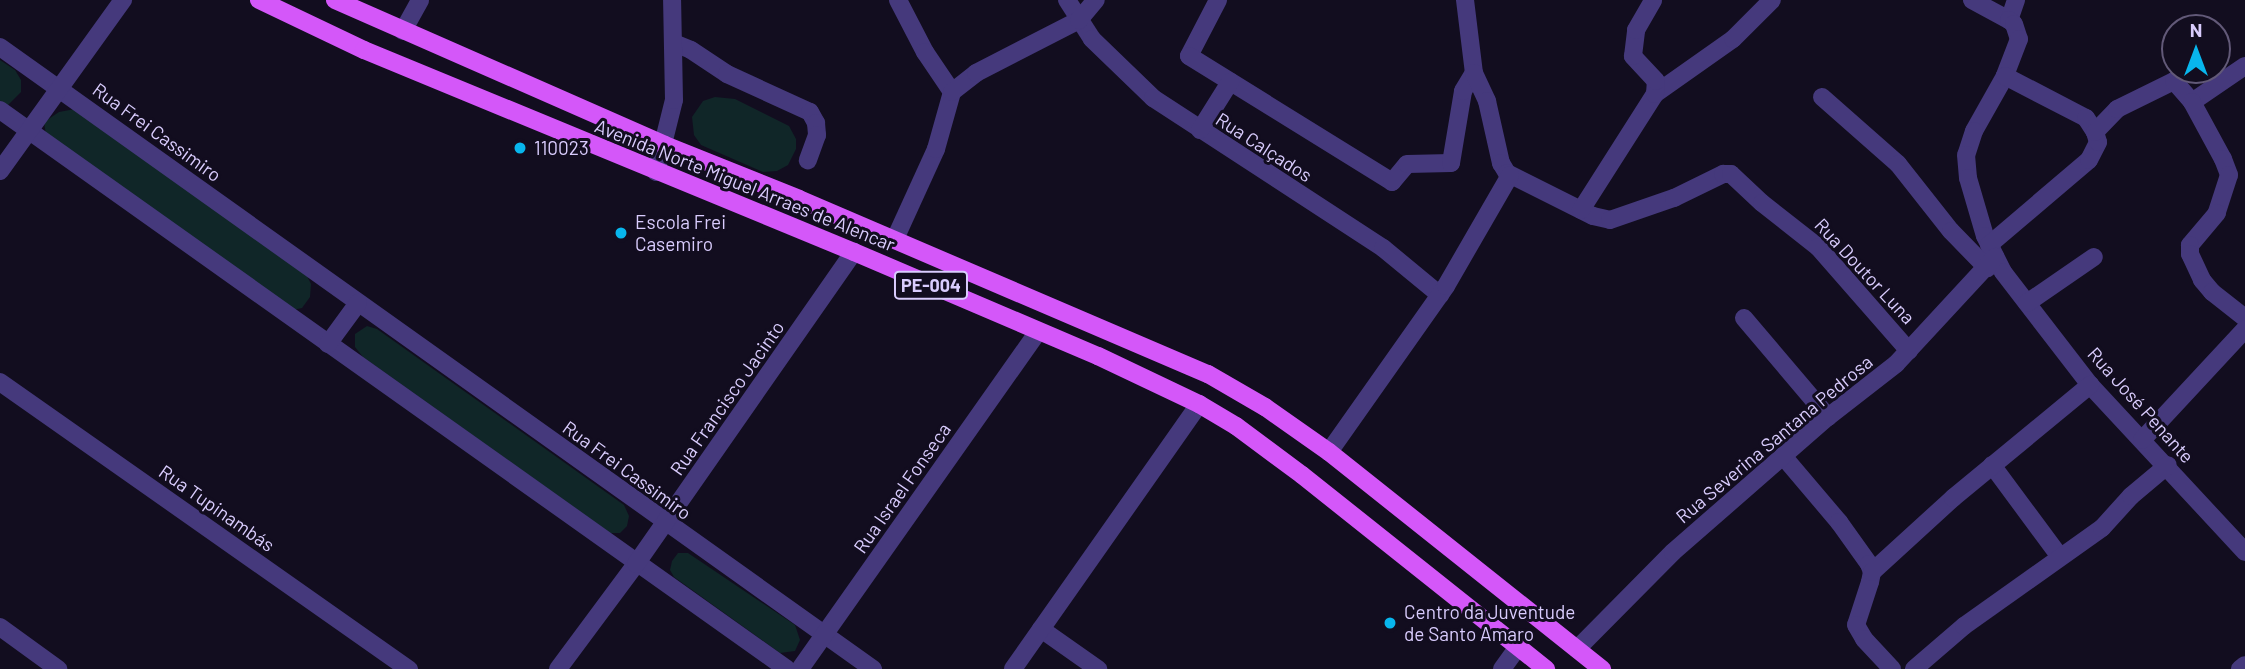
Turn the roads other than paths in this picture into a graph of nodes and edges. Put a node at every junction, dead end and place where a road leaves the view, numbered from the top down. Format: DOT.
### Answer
graph roads {
  1 [pos="123,0"];
  2 [pos="259,0"];
  3 [pos="335,0"];
  4 [pos="420,0"];
  5 [pos="672,0"];
  6 [pos="898,0"];
  7 [pos="1067,0"];
  8 [pos="1096,0"];
  9 [pos="1219,0"];
  10 [pos="1465,0"];
  11 [pos="1653,0"];
  12 [pos="1772,0"];
  13 [pos="1972,0"];
  14 [pos="2016,0"];
  15 [pos="1079,20"];
  16 [pos="2009,20"];
  17 [pos="403,31"];
  18 [pos="674,43"];
  19 [pos="0,47"];
  20 [pos="2245,66"];
  21 [pos="1474,73"];
  22 [pos="2004,76"];
  23 [pos="1230,82"];
  24 [pos="61,89"];
  25 [pos="952,92"];
  26 [pos="1656,94"];
  27 [pos="1822,97"];
  28 [pos="2192,102"];
  29 [pos="2117,109"];
  30 [pos="0,110"];
  31 [pos="2079,115"];
  32 [pos="1200,130"];
  33 [pos="30,131"];
  34 [pos="2095,132"];
  35 [pos="665,145"];
  36 [pos="808,160"];
  37 [pos="0,171"];
  38 [pos="656,172"];
  39 [pos="1510,175"];
  40 [pos="1581,210"];
  41 [pos="895,239"];
  42 [pos="854,251"];
  43 [pos="1991,257"];
  44 [pos="2094,257"];
  45 [pos="1440,295"];
  46 [pos="358,303"];
  47 [pos="2027,303"];
  48 [pos="1744,318"];
  49 [pos="2245,318"];
  50 [pos="2245,329"];
  51 [pos="1038,331"];
  52 [pos="328,344"];
  53 [pos="1909,351"];
  54 [pos="0,382"];
  55 [pos="2090,385"];
  56 [pos="1199,404"];
  57 [pos="1828,417"];
  58 [pos="2142,440"];
  59 [pos="1329,452"];
  60 [pos="1783,456"];
  61 [pos="1992,466"];
  62 [pos="2168,466"];
  63 [pos="665,523"];
  64 [pos="2245,552"];
  65 [pos="2060,557"];
  66 [pos="636,564"];
  67 [pos="1872,572"];
  68 [pos="0,627"];
  69 [pos="1041,629"];
  70 [pos="824,635"];
  71 [pos="1518,647"];
  72 [pos="1577,649"];
  73 [pos="2245,665"];
  74 [pos="58,669"];
  75 [pos="409,669"];
  76 [pos="558,669"];
  77 [pos="787,669"];
  78 [pos="800,669"];
  79 [pos="873,669"];
  80 [pos="1013,669"];
  81 [pos="1098,669"];
  82 [pos="1502,669"];
  83 [pos="1546,669"];
  84 [pos="1602,669"];
  85 [pos="1892,669"];
  86 [pos="1914,669"];
  87 [pos="2239,669"];
  1 -- 24 [label="street"];
  2 -- 38 [label="main road, Avenida Norte Miguel Arraes de Alencar / PE-004"];
  3 -- 17 [label="main road, Avenida Norte Miguel Arraes de Alencar / PE-004"];
  4 -- 17 [label="street"];
  5 -- 18 [label="street"];
  6 -- 25 [label="street"];
  7 -- 15 [label="street, Rua Calçados"];
  8 -- 15 [label="street"];
  9 -- 23 [label="street"];
  10 -- 21 [label="street"];
  11 -- 26 [label="street"];
  12 -- 26 [label="street"];
  13 -- 16 [label="street"];
  14 -- 16 [label="street"];
  15 -- 25 [label="street"];
  15 -- 32 [label="street, Rua Calçados"];
  16 -- 22 [label="street"];
  17 -- 35 [label="main road, Avenida Norte Miguel Arraes de Alencar / PE-004"];
  18 -- 35 [label="street"];
  18 -- 36 [label="street"];
  19 -- 24 [label="street, Rua Frei Cassimiro"];
  20 -- 28 [label="street"];
  21 -- 23 [label="street"];
  21 -- 39 [label="street"];
  22 -- 31 [label="street"];
  22 -- 43 [label="street"];
  23 -- 32 [label="street"];
  24 -- 33 [label="street"];
  24 -- 46 [label="street, Rua Frei Cassimiro"];
  25 -- 41 [label="street"];
  26 -- 40 [label="street"];
  27 -- 43 [label="street"];
  28 -- 29 [label="street, Rua Severina Santana Pedrosa"];
  28 -- 49 [label="street"];
  29 -- 31 [label="street"];
  29 -- 34 [label="street, Rua Severina Santana Pedrosa"];
  30 -- 33 [label="street"];
  31 -- 34 [label="street"];
  32 -- 45 [label="street, Rua Calçados"];
  33 -- 37 [label="street"];
  33 -- 52 [label="street"];
  34 -- 43 [label="street, Rua Severina Santana Pedrosa"];
  35 -- 38 [label="street"];
  35 -- 41 [label="main road, Avenida Norte Miguel Arraes de Alencar / PE-004"];
  38 -- 42 [label="main road, Avenida Norte Miguel Arraes de Alencar / PE-004"];
  39 -- 40 [label="street"];
  39 -- 45 [label="street"];
  40 -- 53 [label="street, Rua Doutor Luna"];
  41 -- 59 [label="main road, Avenida Norte Miguel Arraes de Alencar / PE-004"];
  42 -- 51 [label="main road, Avenida Norte Miguel Arraes de Alencar / PE-004"];
  42 -- 63 [label="street, Rua Francisco Jacinto"];
  43 -- 47 [label="street, Rua José Penante"];
  43 -- 53 [label="street, Rua Severina Santana Pedrosa"];
  44 -- 47 [label="street"];
  45 -- 59 [label="street"];
  46 -- 52 [label="street"];
  46 -- 63 [label="street, Rua Frei Cassimiro"];
  47 -- 55 [label="street, Rua José Penante"];
  48 -- 57 [label="street"];
  50 -- 58 [label="street"];
  51 -- 56 [label="main road, Avenida Norte Miguel Arraes de Alencar / PE-004"];
  51 -- 70 [label="street, Rua Israel Fonseca"];
  52 -- 66 [label="street"];
  53 -- 57 [label="street, Rua Severina Santana Pedrosa"];
  54 -- 75 [label="street, Rua Tupinambás"];
  55 -- 58 [label="street, Rua José Penante"];
  55 -- 61 [label="street"];
  56 -- 69 [label="street"];
  56 -- 71 [label="main road, Avenida Norte Miguel Arraes de Alencar / PE-004"];
  57 -- 60 [label="street, Rua Severina Santana Pedrosa"];
  58 -- 62 [label="street, Rua José Penante"];
  59 -- 72 [label="main road, Avenida Norte Miguel Arraes de Alencar / PE-004"];
  60 -- 67 [label="street"];
  60 -- 72 [label="street, Rua Severina Santana Pedrosa"];
  61 -- 65 [label="street"];
  61 -- 67 [label="street"];
  62 -- 64 [label="street, Rua José Penante"];
  62 -- 65 [label="street"];
  63 -- 66 [label="street, Rua Francisco Jacinto"];
  63 -- 70 [label="street, Rua Frei Cassimiro"];
  65 -- 86 [label="street"];
  66 -- 76 [label="street, Rua Francisco Jacinto"];
  66 -- 77 [label="street"];
  67 -- 85 [label="street"];
  68 -- 74 [label="street"];
  69 -- 80 [label="street"];
  69 -- 81 [label="street"];
  70 -- 78 [label="street, Rua Israel Fonseca"];
  70 -- 79 [label="street, Rua Frei Cassimiro"];
  71 -- 82 [label="street"];
  71 -- 83 [label="main road, Avenida Norte Miguel Arraes de Alencar / PE-004"];
  72 -- 84 [label="main road, Avenida Norte Miguel Arraes de Alencar / PE-004"];
  73 -- 87 [label="street"];
}
